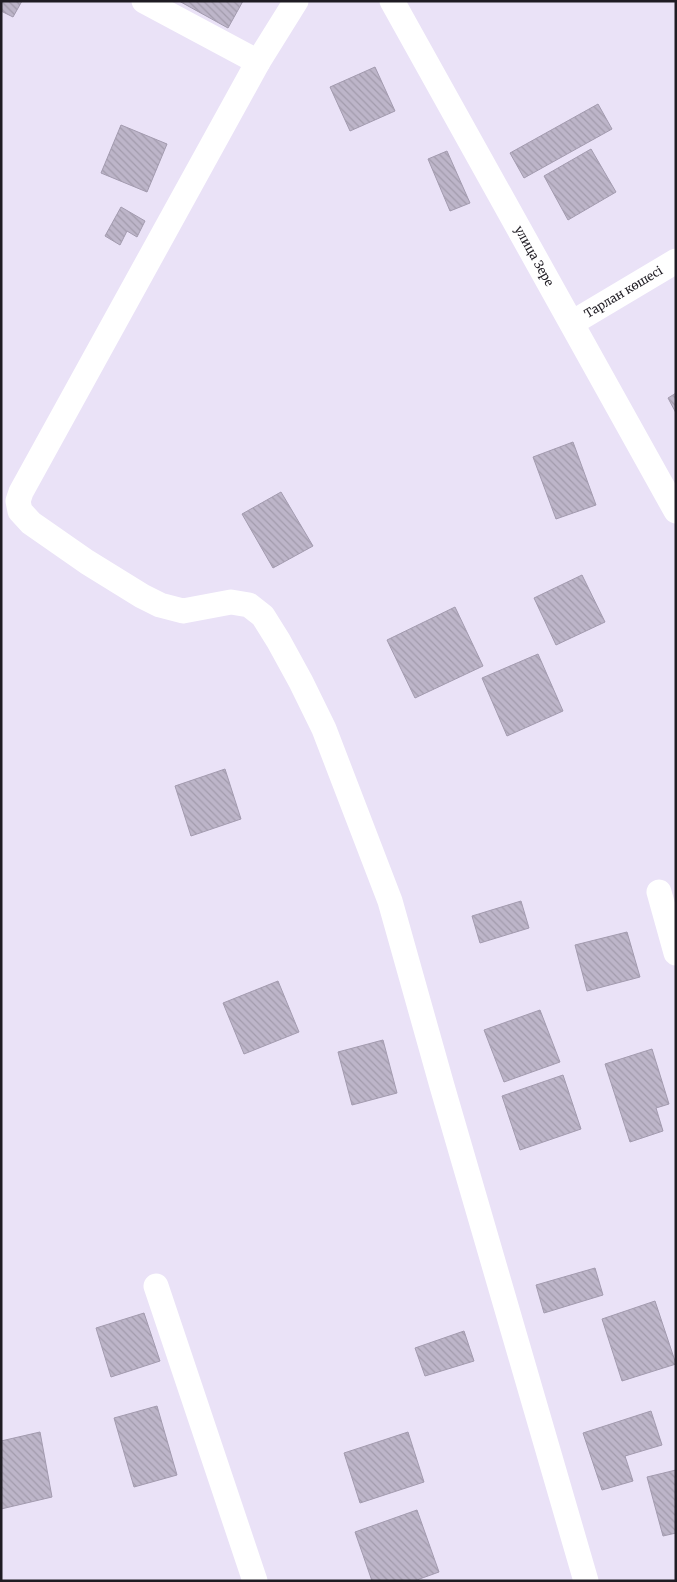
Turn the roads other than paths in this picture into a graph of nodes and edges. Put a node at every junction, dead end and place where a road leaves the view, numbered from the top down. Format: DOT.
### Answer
graph roads {
  1 [pos="144,1"];
  2 [pos="296,1"];
  3 [pos="392,1"];
  4 [pos="258,62"];
  5 [pos="676,261"];
  6 [pos="572,323"];
  7 [pos="676,511"];
  8 [pos="659,892"];
  9 [pos="676,953"];
  10 [pos="156,1286"];
  11 [pos="255,1581"];
  12 [pos="586,1581"];
  1 -- 4 [label="street"];
  2 -- 4 [label="street"];
  3 -- 6 [label="street, улица Зере"];
  4 -- 12 [label="street"];
  5 -- 6 [label="street, Тарлан көшесі"];
  6 -- 7 [label="street, улица Зере"];
  8 -- 9 [label="street"];
  10 -- 11 [label="street"];
}
